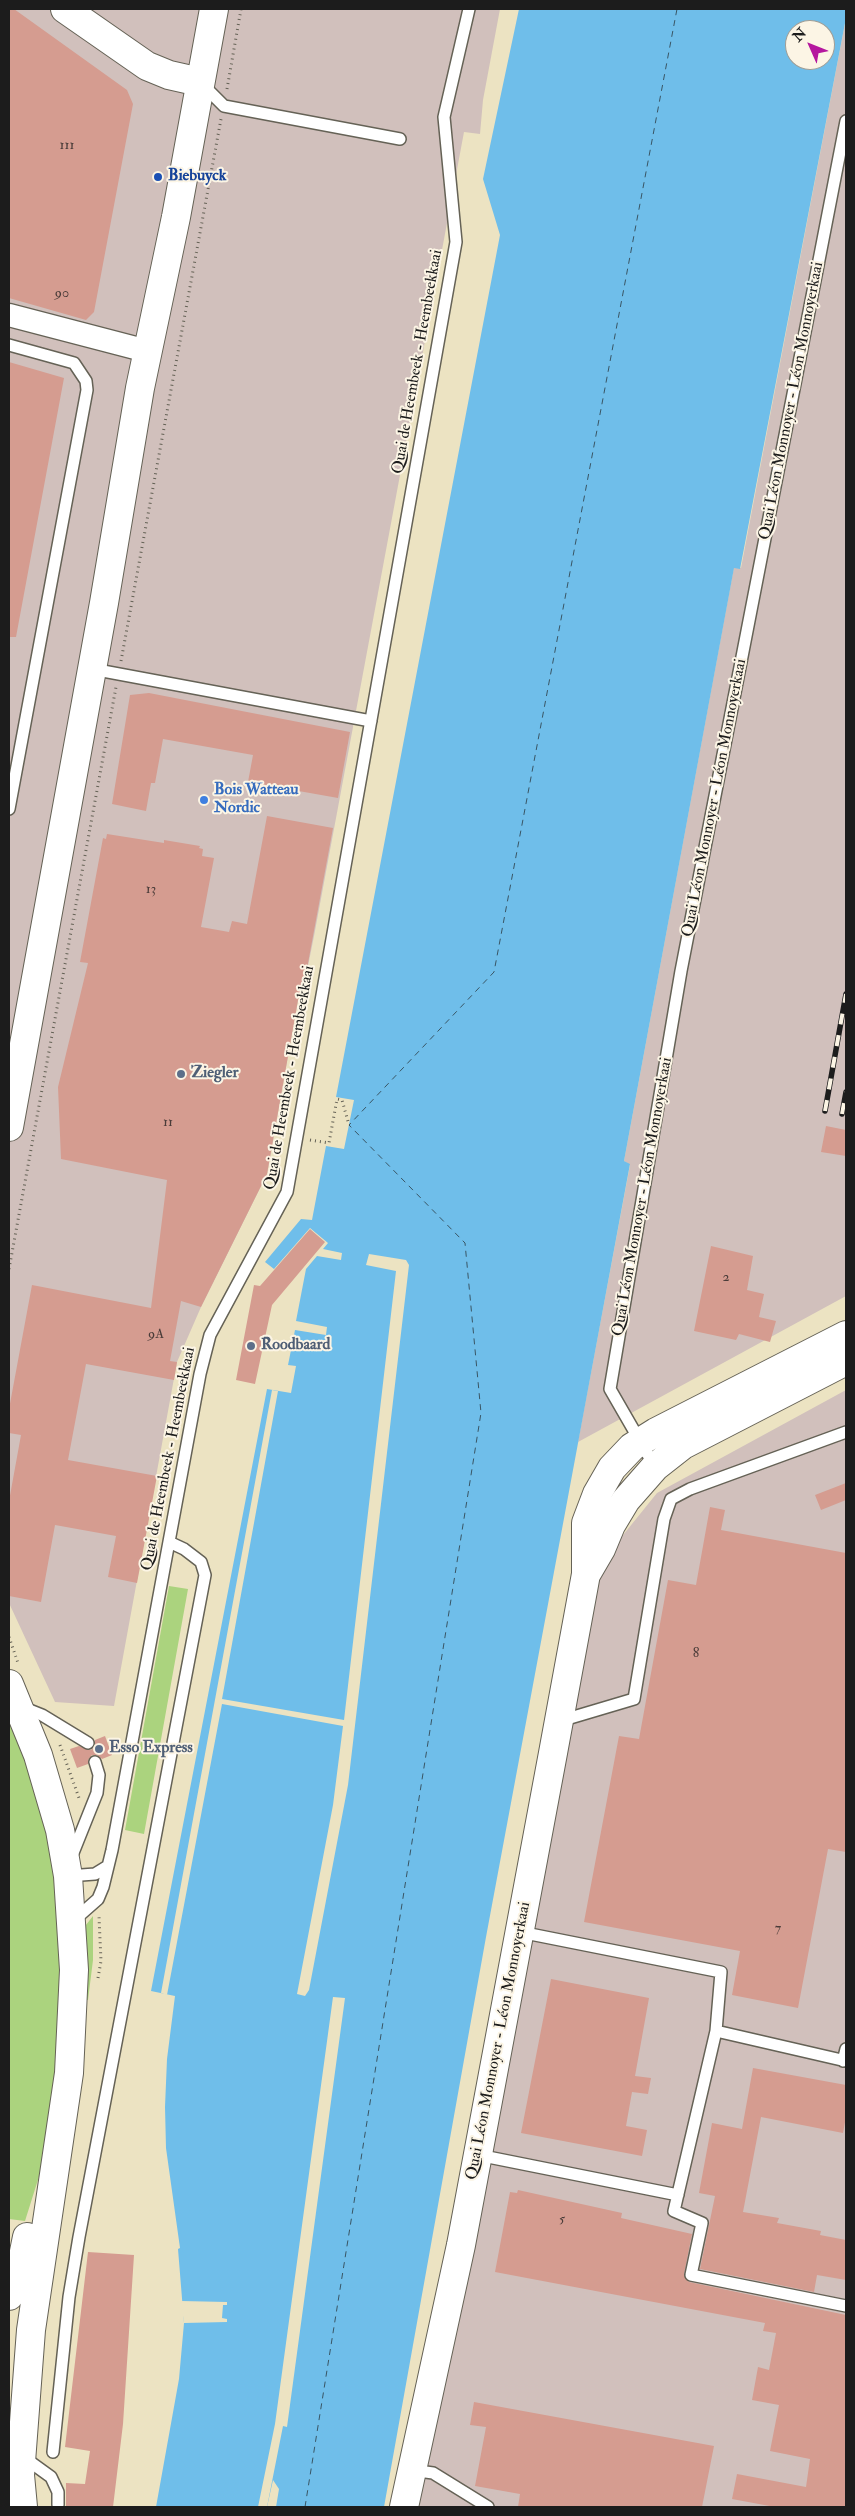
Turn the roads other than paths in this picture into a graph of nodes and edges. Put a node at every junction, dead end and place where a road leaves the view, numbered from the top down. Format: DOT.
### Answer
graph roads {
  1 [pos="66,9"];
  2 [pos="214,9"];
  3 [pos="468,9"];
  4 [pos="200,82"];
  5 [pos="846,121"];
  6 [pos="400,139"];
  7 [pos="9,316"];
  8 [pos="9,344"];
  9 [pos="147,352"];
  10 [pos="92,669"];
  11 [pos="371,721"];
  12 [pos="9,809"];
  13 [pos="13,1082"];
  14 [pos="9,1127"];
  15 [pos="846,1335"];
  16 [pos="846,1361"];
  17 [pos="846,1432"];
  18 [pos="641,1441"];
  19 [pos="655,1467"];
  20 [pos="169,1542"];
  21 [pos="586,1574"];
  22 [pos="13,1695"];
  23 [pos="558,1722"];
  24 [pos="88,1743"];
  25 [pos="95,1762"];
  26 [pos="108,1866"];
  27 [pos="68,1871"];
  28 [pos="73,1922"];
  29 [pos="519,1932"];
  30 [pos="716,2031"];
  31 [pos="846,2049"];
  32 [pos="845,2061"];
  33 [pos="63,2116"];
  34 [pos="477,2155"];
  35 [pos="678,2195"];
  36 [pos="9,2296"];
  37 [pos="846,2306"];
  38 [pos="31,2330"];
  39 [pos="9,2369"];
  40 [pos="53,2452"];
  41 [pos="22,2455"];
  42 [pos="411,2470"];
  43 [pos="58,2505"];
  44 [pos="23,2507"];
  45 [pos="404,2507"];
  46 [pos="488,2507"];
  1 -- 4 [label="main road"];
  2 -- 4 [label="main road"];
  3 -- 11 [label="lane, Quai de Heembeek - Heembeekkaai"];
  4 -- 6 [label="lane"];
  4 -- 9 [label="main road"];
  5 -- 18 [label="lane, Quai Léon Monnoyer - Léon Monnoyerkaai"];
  7 -- 9 [label="street"];
  8 -- 12 [label="lane"];
  9 -- 10 [label="main road"];
  10 -- 11 [label="lane"];
  10 -- 13 [label="main road"];
  11 -- 20 [label="lane, Quai de Heembeek - Heembeekkaai"];
  13 -- 14 [label="main road"];
  15 -- 18 [label="main road"];
  16 -- 19 [label="main road"];
  17 -- 23 [label="lane"];
  18 -- 19 [label="lane, Quai Léon Monnoyer - Léon Monnoyerkaai"];
  18 -- 21 [label="main road"];
  19 -- 21 [label="main road"];
  20 -- 26 [label="lane, Quai de Heembeek - Heembeekkaai"];
  20 -- 40 [label="lane"];
  21 -- 23 [label="main road, Quai Léon Monnoyer - Léon Monnoyerkaai"];
  22 -- 24 [label="lane"];
  22 -- 27 [label="main road"];
  23 -- 29 [label="main road, Quai Léon Monnoyer - Léon Monnoyerkaai"];
  25 -- 27 [label="lane"];
  26 -- 27 [label="lane"];
  26 -- 28 [label="lane, Quai de Heembeek - Heembeekkaai"];
  27 -- 28 [label="main road"];
  28 -- 33 [label="main road"];
  29 -- 30 [label="lane"];
  29 -- 34 [label="main road, Quai Léon Monnoyer - Léon Monnoyerkaai"];
  30 -- 32 [label="lane"];
  30 -- 35 [label="lane"];
  31 -- 32 [label="lane"];
  33 -- 36 [label="main road"];
  33 -- 38 [label="main road"];
  34 -- 35 [label="lane"];
  34 -- 42 [label="main road, Quai Léon Monnoyer - Léon Monnoyerkaai"];
  35 -- 37 [label="lane"];
  38 -- 39 [label="main road"];
  38 -- 41 [label="main road"];
  41 -- 43 [label="lane"];
  41 -- 44 [label="main road"];
  42 -- 45 [label="main road, Quai Léon Monnoyer - Léon Monnoyerkaai"];
  42 -- 46 [label="lane"];
}
